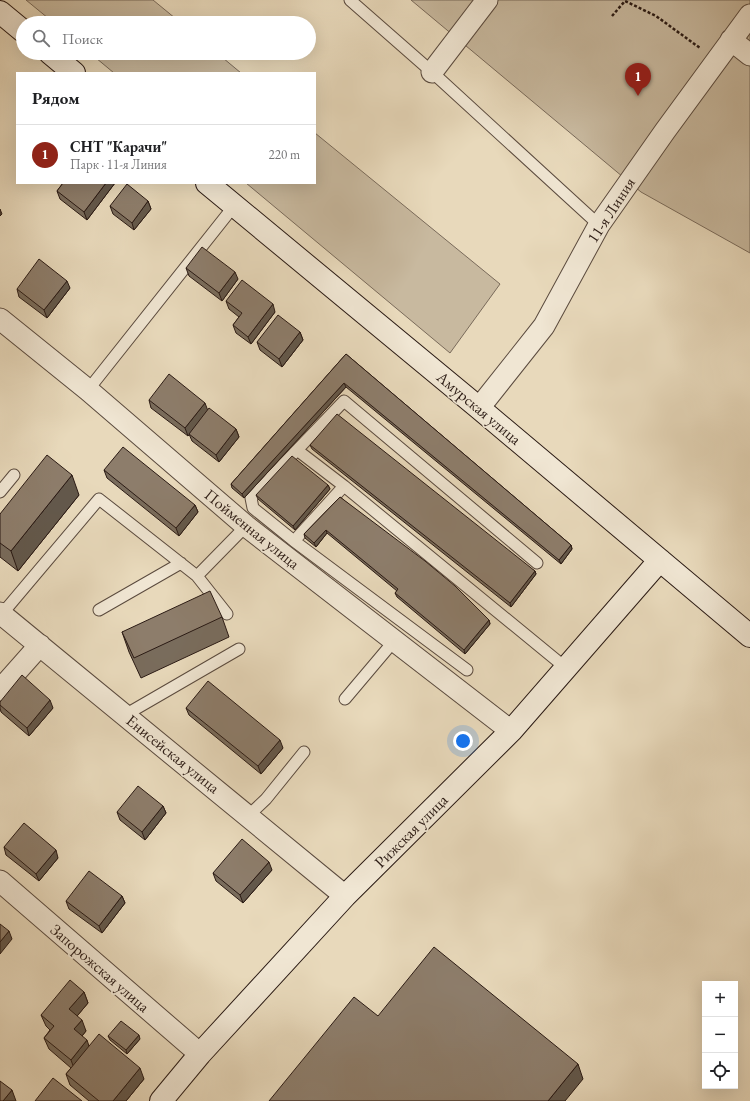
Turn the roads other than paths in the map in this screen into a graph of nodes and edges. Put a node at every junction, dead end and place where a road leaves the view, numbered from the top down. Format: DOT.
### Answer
graph roads {
  1 [pos="350,0"];
  2 [pos="487,0"];
  3 [pos="0,12"];
  4 [pos="750,15"];
  5 [pos="16,25"];
  6 [pos="731,40"];
  7 [pos="750,55"];
  8 [pos="58,60"];
  9 [pos="73,72"];
  10 [pos="432,72"];
  11 [pos="208,184"];
  12 [pos="234,206"];
  13 [pos="599,226"];
  14 [pos="0,319"];
  15 [pos="88,390"];
  16 [pos="479,408"];
  17 [pos="297,450"];
  18 [pos="14,475"];
  19 [pos="344,486"];
  20 [pos="0,492"];
  21 [pos="246,526"];
  22 [pos="294,541"];
  23 [pos="660,560"];
  24 [pos="180,563"];
  25 [pos="537,563"];
  26 [pos="197,576"];
  27 [pos="99,610"];
  28 [pos="1,613"];
  29 [pos="227,614"];
  30 [pos="750,636"];
  31 [pos="394,641"];
  32 [pos="40,645"];
  33 [pos="240,650"];
  34 [pos="566,668"];
  35 [pos="467,670"];
  36 [pos="0,690"];
  37 [pos="345,699"];
  38 [pos="125,715"];
  39 [pos="511,731"];
  40 [pos="304,752"];
  41 [pos="248,816"];
  42 [pos="0,881"];
  43 [pos="345,896"];
  44 [pos="200,1054"];
  45 [pos="161,1101"];
  1 -- 10 [label="lane"];
  2 -- 10 [label="street"];
  3 -- 5 [label="street"];
  4 -- 6 [label="street, 11-я Линия"];
  6 -- 7 [label="street"];
  6 -- 13 [label="street, 11-я Линия"];
  8 -- 9 [label="street"];
  10 -- 13 [label="lane"];
  11 -- 12 [label="street, Амурская улица"];
  12 -- 15 [label="lane"];
  12 -- 16 [label="street, Амурская улица"];
  13 -- 16 [label="street, 11-я Линия"];
  14 -- 15 [label="street, Пойменная улица"];
  15 -- 21 [label="street, Пойменная улица"];
  16 -- 23 [label="street, Амурская улица"];
  17 -- 19 [label="lane"];
  17 -- 22 [label="lane"];
  17 -- 25 [label="lane"];
  18 -- 20 [label="lane"];
  19 -- 22 [label="lane"];
  19 -- 34 [label="lane"];
  21 -- 26 [label="lane"];
  21 -- 31 [label="street, Пойменная улица"];
  22 -- 35 [label="lane"];
  23 -- 30 [label="street, Амурская улица"];
  23 -- 34 [label="street, Рижская улица"];
  24 -- 26 [label="lane"];
  24 -- 27 [label="lane"];
  24 -- 28 [label="lane"];
  26 -- 29 [label="lane"];
  28 -- 32 [label="street, Енисейская улица"];
  31 -- 37 [label="lane"];
  31 -- 39 [label="street, Пойменная улица"];
  32 -- 36 [label="street"];
  32 -- 38 [label="street, Енисейская улица"];
  33 -- 38 [label="lane"];
  34 -- 39 [label="street, Рижская улица"];
  38 -- 41 [label="street, Енисейская улица"];
  39 -- 43 [label="street, Рижская улица"];
  40 -- 41 [label="lane"];
  41 -- 43 [label="street, Енисейская улица"];
  42 -- 44 [label="street, Запорожская улица"];
  43 -- 44 [label="street, Рижская улица"];
  44 -- 45 [label="street, Рижская улица"];
}
